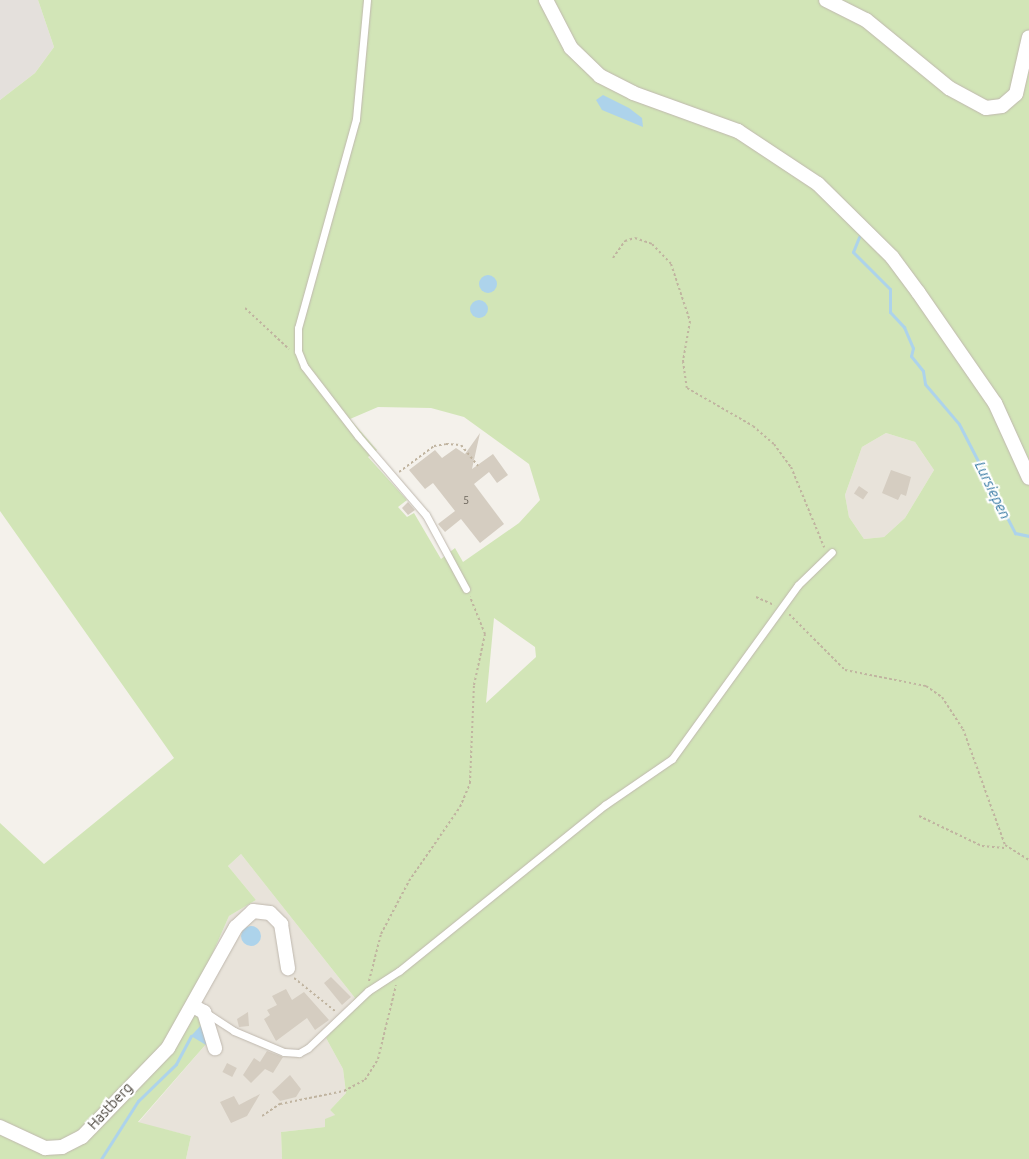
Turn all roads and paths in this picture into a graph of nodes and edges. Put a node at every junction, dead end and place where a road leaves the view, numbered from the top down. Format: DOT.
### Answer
graph roads {
  1 [pos="367,0"];
  2 [pos="546,0"];
  3 [pos="826,0"];
  4 [pos="1029,36"];
  5 [pos="613,258"];
  6 [pos="245,308"];
  7 [pos="298,351"];
  8 [pos="478,466"];
  9 [pos="394,477"];
  10 [pos="1029,478"];
  11 [pos="832,552"];
  12 [pos="466,589"];
  13 [pos="756,597"];
  14 [pos="781,609"];
  15 [pos="919,816"];
  16 [pos="1007,848"];
  17 [pos="1029,860"];
  18 [pos="288,968"];
  19 [pos="400,971"];
  20 [pos="300,985"];
  21 [pos="368,991"];
  22 [pos="332,1008"];
  23 [pos="199,1009"];
  24 [pos="215,1048"];
  25 [pos="262,1116"];
  26 [pos="0,1127"];
  1 -- 7 [label="lane"];
  2 -- 10 [label="street"];
  3 -- 4 [label="street"];
  5 -- 11 [label="path"];
  6 -- 7 [label="path"];
  7 -- 9 [label="lane"];
  8 -- 9 [label="path"];
  9 -- 12 [label="lane"];
  11 -- 14 [label="lane"];
  12 -- 21 [label="path"];
  13 -- 14 [label="path"];
  14 -- 16 [label="path"];
  14 -- 19 [label="lane"];
  15 -- 16 [label="path"];
  16 -- 17 [label="path"];
  18 -- 23 [label="street, Hastberg"];
  19 -- 21 [label="lane"];
  19 -- 25 [label="path"];
  20 -- 22 [label="path"];
  21 -- 23 [label="lane"];
  23 -- 24 [label="street"];
  23 -- 26 [label="street, Hastberg"];
}
